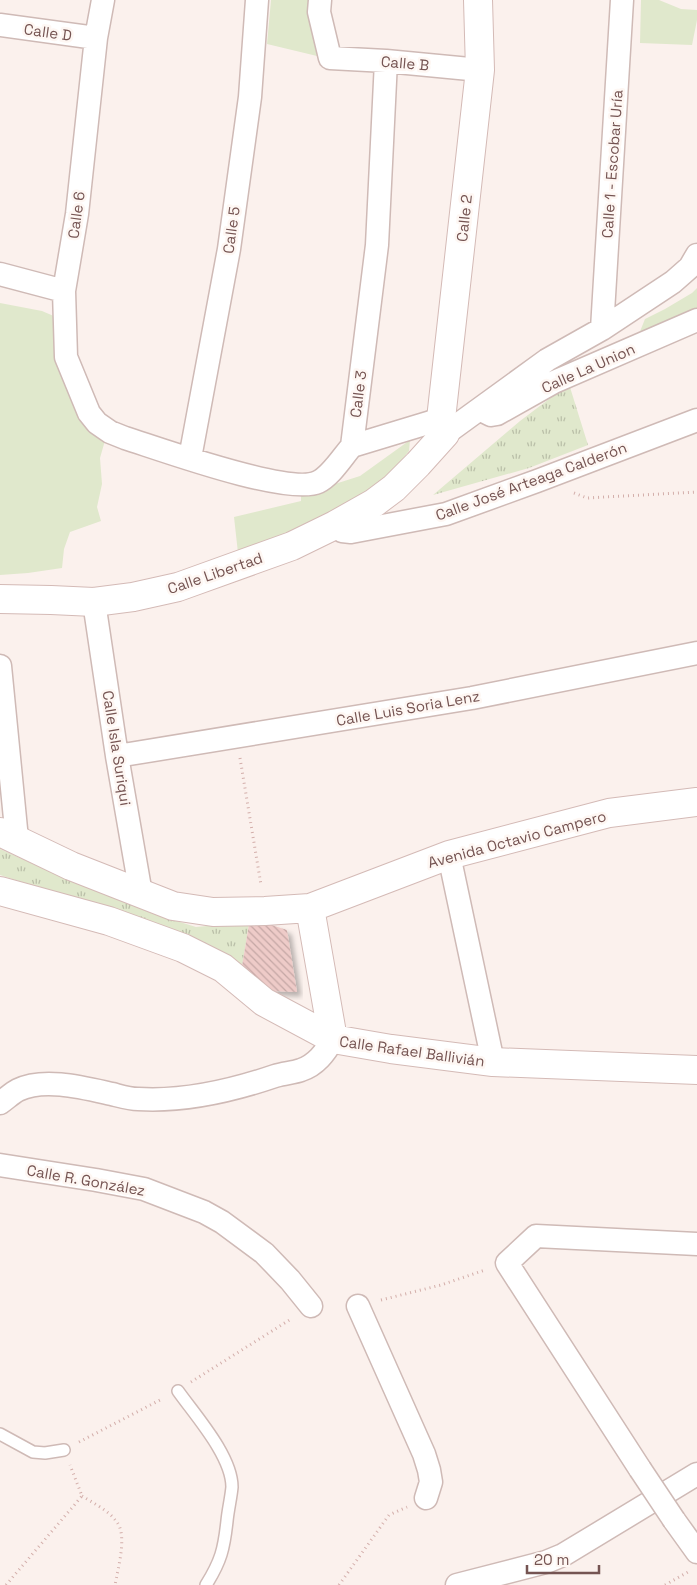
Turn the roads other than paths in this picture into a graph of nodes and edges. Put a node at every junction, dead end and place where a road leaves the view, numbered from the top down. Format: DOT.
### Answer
graph roads {
  1 [pos="103,0"];
  2 [pos="256,0"];
  3 [pos="320,0"];
  4 [pos="478,0"];
  5 [pos="622,0"];
  6 [pos="0,25"];
  7 [pos="96,38"];
  8 [pos="386,61"];
  9 [pos="480,70"];
  10 [pos="697,255"];
  11 [pos="0,274"];
  12 [pos="64,291"];
  13 [pos="697,320"];
  14 [pos="602,329"];
  15 [pos="482,408"];
  16 [pos="697,420"];
  17 [pos="443,427"];
  18 [pos="352,446"];
  19 [pos="190,458"];
  20 [pos="335,525"];
  21 [pos="0,599"];
  22 [pos="94,602"];
  23 [pos="697,653"];
  24 [pos="0,666"];
  25 [pos="117,756"];
  26 [pos="697,802"];
  27 [pos="9,836"];
  28 [pos="449,855"];
  29 [pos="0,891"];
  30 [pos="141,894"];
  31 [pos="310,908"];
  32 [pos="333,1039"];
  33 [pos="493,1062"];
  34 [pos="697,1070"];
  35 [pos="1,1101"];
  36 [pos="0,1165"];
  37 [pos="697,1244"];
  38 [pos="311,1306"];
  39 [pos="358,1306"];
  40 [pos="178,1391"];
  41 [pos="0,1434"];
  42 [pos="64,1450"];
  43 [pos="697,1474"];
  44 [pos="426,1498"];
  45 [pos="693,1562"];
  46 [pos="206,1585"];
  47 [pos="456,1585"];
  1 -- 7 [label="street, Calle 6"];
  2 -- 19 [label="street, Calle 5"];
  3 -- 8 [label="street, Calle B"];
  4 -- 9 [label="street, Calle 2"];
  5 -- 14 [label="street, Calle 1 - Escobar Uría"];
  6 -- 7 [label="street, Calle D"];
  7 -- 12 [label="street, Calle 6"];
  8 -- 9 [label="street, Calle B"];
  8 -- 18 [label="street, Calle 3"];
  9 -- 17 [label="street, Calle 2"];
  10 -- 14 [label="street"];
  11 -- 12 [label="street"];
  12 -- 19 [label="street, Calle 6"];
  13 -- 15 [label="street, Calle La Union"];
  14 -- 15 [label="street"];
  15 -- 17 [label="street"];
  16 -- 20 [label="street, Calle José Arteaga Calderón"];
  17 -- 18 [label="street"];
  17 -- 20 [label="street"];
  18 -- 19 [label="street"];
  20 -- 22 [label="street, Calle Libertad"];
  21 -- 22 [label="street, Calle Libertad"];
  22 -- 25 [label="street, Calle Isla Suriqui"];
  23 -- 25 [label="street, Calle Luis Soria Lenz"];
  24 -- 27 [label="street"];
  25 -- 30 [label="street, Calle Isla Suriqui"];
  26 -- 28 [label="street, Avenida Octavio Campero"];
  27 -- 30 [label="street, Avenida Octavio Campero"];
  28 -- 31 [label="street, Avenida Octavio Campero"];
  28 -- 33 [label="street"];
  29 -- 32 [label="street"];
  30 -- 31 [label="street, Avenida Octavio Campero"];
  31 -- 32 [label="street"];
  32 -- 33 [label="street, Calle Rafael Ballivián"];
  32 -- 35 [label="street, Calle Rafael Ballivián"];
  33 -- 34 [label="street, Calle Rafael Ballivián"];
  36 -- 38 [label="street, Calle R. González"];
  37 -- 45 [label="street, bridge"];
  39 -- 44 [label="street"];
  40 -- 46 [label="lane"];
  41 -- 42 [label="lane"];
  43 -- 47 [label="street"];
}
